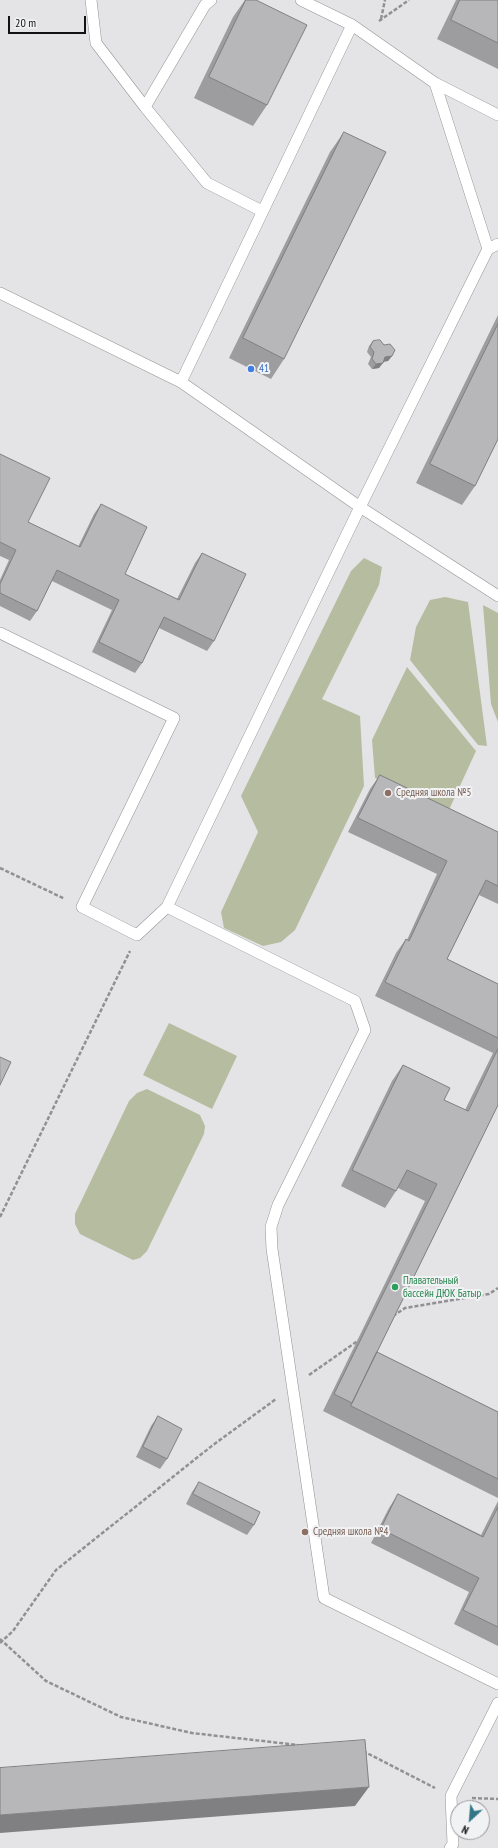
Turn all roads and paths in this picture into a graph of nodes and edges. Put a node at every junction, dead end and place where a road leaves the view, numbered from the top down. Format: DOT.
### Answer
graph roads {
  1 [pos="91,0"];
  2 [pos="211,0"];
  3 [pos="301,0"];
  4 [pos="385,0"];
  5 [pos="409,0"];
  6 [pos="381,20"];
  7 [pos="352,25"];
  8 [pos="362,32"];
  9 [pos="434,83"];
  10 [pos="145,106"];
  11 [pos="498,115"];
  12 [pos="262,211"];
  13 [pos="493,247"];
  14 [pos="0,293"];
  15 [pos="181,382"];
  16 [pos="360,507"];
  17 [pos="498,596"];
  18 [pos="0,633"];
  19 [pos="0,868"];
  20 [pos="82,907"];
  21 [pos="167,907"];
  22 [pos="138,935"];
  23 [pos="0,1217"];
  24 [pos="498,1288"];
  25 [pos="387,1321"];
  26 [pos="361,1338"];
  27 [pos="292,1387"];
  28 [pos="1,1641"];
  29 [pos="498,1684"];
  30 [pos="498,1703"];
  31 [pos="301,1746"];
  32 [pos="362,1751"];
  33 [pos="451,1796"];
  34 [pos="498,1799"];
  35 [pos="450,1848"];
  1 -- 10 [label="lane"];
  2 -- 10 [label="lane"];
  3 -- 7 [label="lane"];
  4 -- 6 [label="path"];
  5 -- 6 [label="path"];
  6 -- 8 [label="path"];
  7 -- 8 [label="lane"];
  7 -- 12 [label="lane"];
  8 -- 9 [label="lane"];
  9 -- 11 [label="lane"];
  9 -- 13 [label="lane"];
  10 -- 12 [label="lane"];
  12 -- 15 [label="lane"];
  13 -- 16 [label="lane"];
  14 -- 15 [label="lane"];
  15 -- 16 [label="lane"];
  16 -- 17 [label="lane"];
  16 -- 21 [label="lane"];
  18 -- 20 [label="lane"];
  19 -- 20 [label="path"];
  20 -- 22 [label="lane"];
  21 -- 22 [label="lane"];
  21 -- 27 [label="lane"];
  22 -- 23 [label="path"];
  24 -- 25 [label="path"];
  26 -- 27 [label="path"];
  27 -- 28 [label="path"];
  27 -- 29 [label="lane"];
  28 -- 31 [label="path"];
  30 -- 33 [label="lane"];
  32 -- 33 [label="path"];
  33 -- 34 [label="path"];
  33 -- 35 [label="lane"];
}
